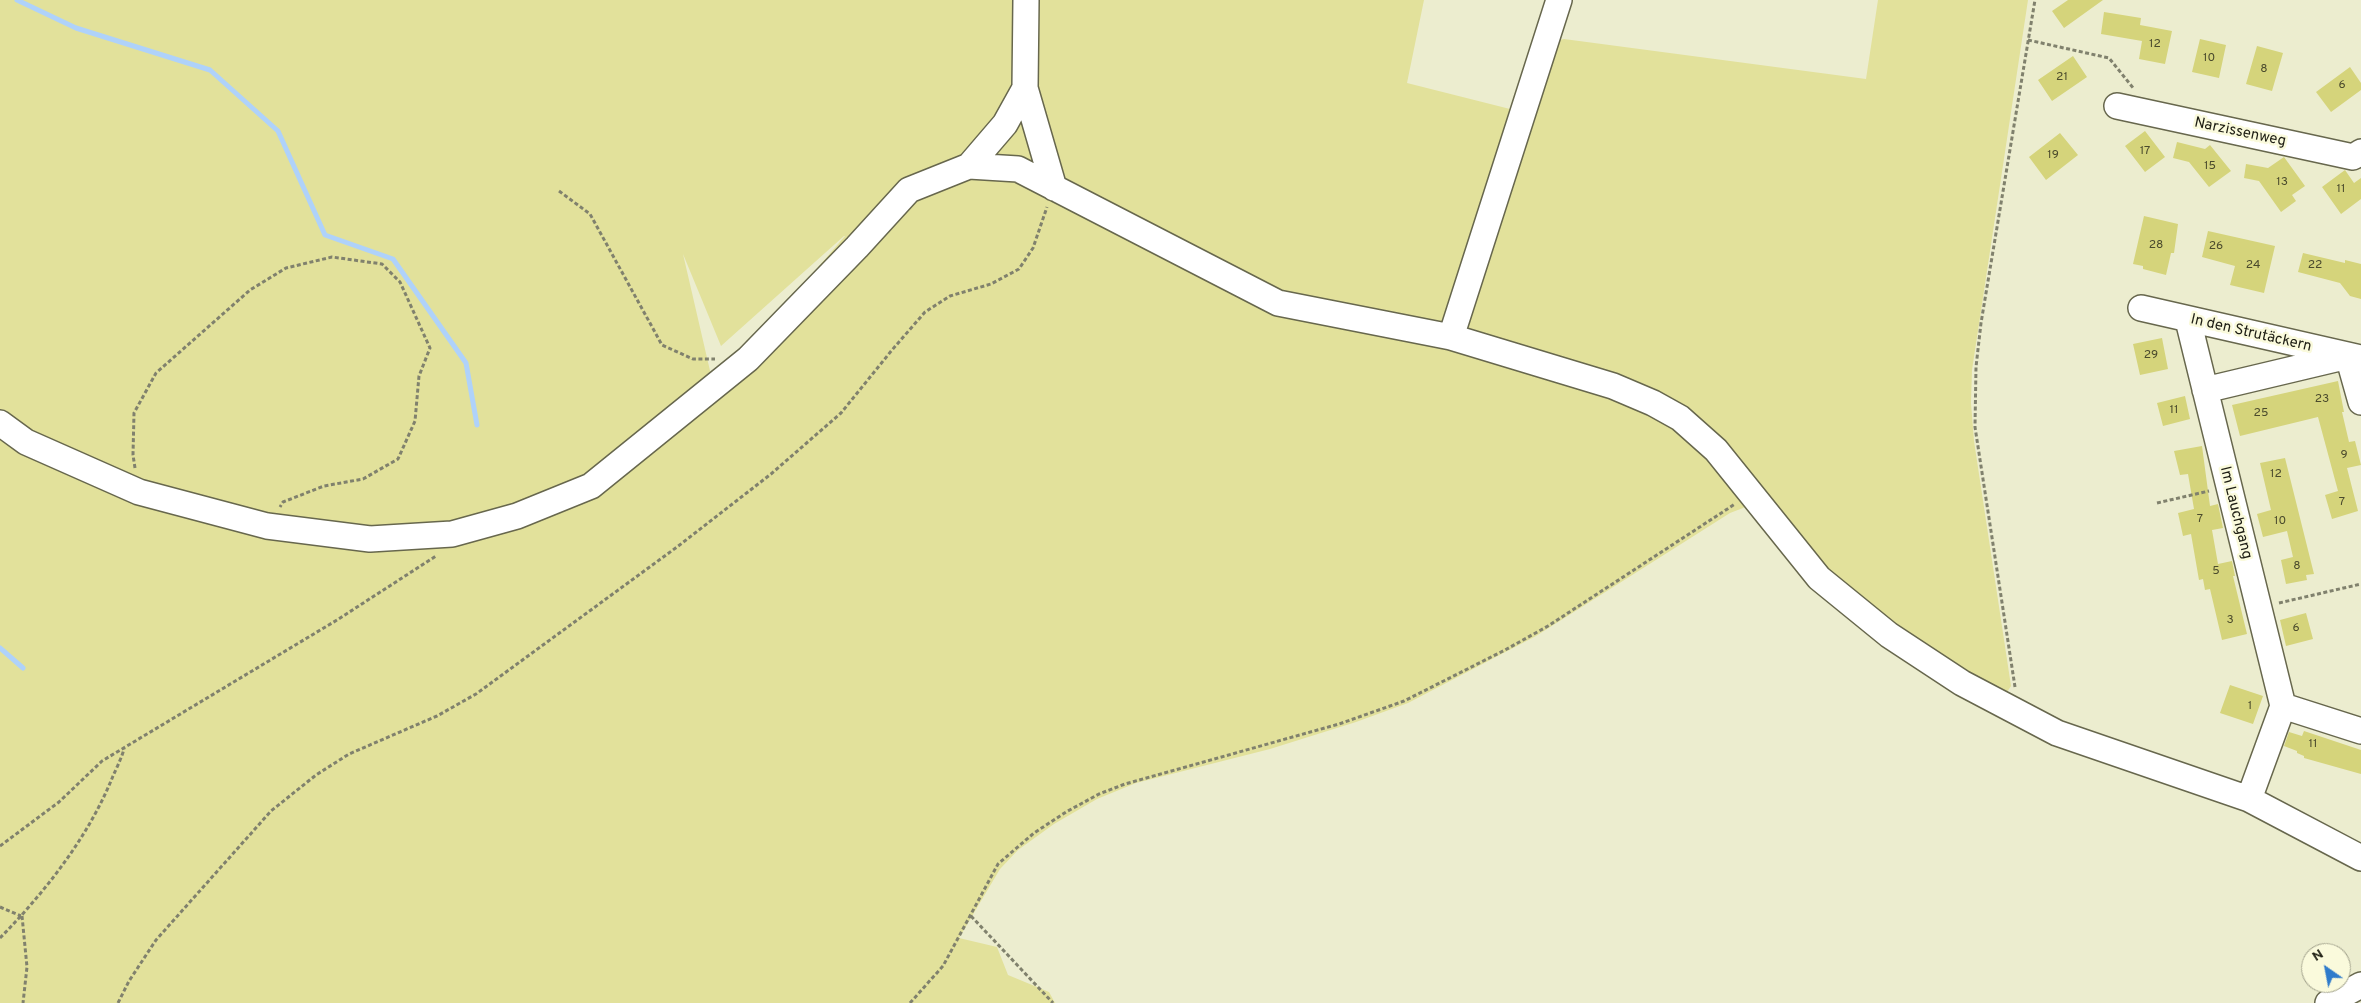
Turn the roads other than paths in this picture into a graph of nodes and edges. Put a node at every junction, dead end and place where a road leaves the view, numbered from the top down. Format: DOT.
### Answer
graph roads {
  1 [pos="1026,0"];
  2 [pos="1559,0"];
  3 [pos="1025,88"];
  4 [pos="2116,106"];
  5 [pos="2361,152"];
  6 [pos="969,166"];
  7 [pos="1054,188"];
  8 [pos="2142,308"];
  9 [pos="2188,320"];
  10 [pos="1451,337"];
  11 [pos="2355,357"];
  12 [pos="2205,390"];
  13 [pos="2361,402"];
  14 [pos="0,423"];
  15 [pos="2283,706"];
  16 [pos="2361,731"];
  17 [pos="2249,799"];
  18 [pos="2361,858"];
  19 [pos="2358,987"];
  20 [pos="2328,1003"];
  1 -- 3 [label="street"];
  2 -- 10 [label="street"];
  3 -- 6 [label="street"];
  3 -- 7 [label="street"];
  4 -- 5 [label="street, Narzissenweg"];
  6 -- 7 [label="street"];
  6 -- 14 [label="street"];
  7 -- 10 [label="street"];
  8 -- 9 [label="street, In den Strutäckern"];
  9 -- 11 [label="street, In den Strutäckern"];
  9 -- 12 [label="street, Im Lauchgang"];
  10 -- 17 [label="street"];
  11 -- 12 [label="street"];
  11 -- 13 [label="street"];
  12 -- 15 [label="street, Im Lauchgang"];
  15 -- 16 [label="street"];
  15 -- 17 [label="street"];
  17 -- 18 [label="street"];
  19 -- 20 [label="street"];
}
